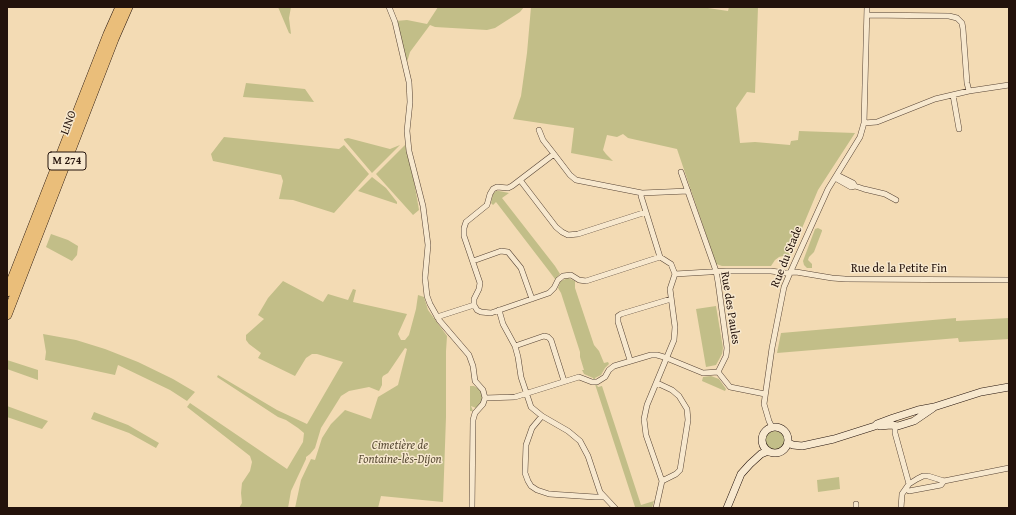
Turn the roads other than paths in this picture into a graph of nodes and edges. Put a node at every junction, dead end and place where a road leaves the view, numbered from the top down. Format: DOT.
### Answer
graph roads {
  1 [pos="120,7"];
  2 [pos="128,7"];
  3 [pos="389,7"];
  4 [pos="867,7"];
  5 [pos="867,15"];
  6 [pos="1009,85"];
  7 [pos="969,90"];
  8 [pos="953,95"];
  9 [pos="864,125"];
  10 [pos="959,129"];
  11 [pos="539,130"];
  12 [pos="554,154"];
  13 [pos="681,172"];
  14 [pos="836,176"];
  15 [pos="520,180"];
  16 [pos="688,191"];
  17 [pos="642,193"];
  18 [pos="896,200"];
  19 [pos="646,212"];
  20 [pos="660,257"];
  21 [pos="473,261"];
  22 [pos="716,271"];
  23 [pos="790,273"];
  24 [pos="675,274"];
  25 [pos="1009,280"];
  26 [pos="7,292"];
  27 [pos="532,299"];
  28 [pos="671,299"];
  29 [pos="474,305"];
  30 [pos="499,310"];
  31 [pos="7,315"];
  32 [pos="437,317"];
  33 [pos="515,346"];
  34 [pos="667,358"];
  35 [pos="630,360"];
  36 [pos="718,372"];
  37 [pos="564,381"];
  38 [pos="657,383"];
  39 [pos="1009,386"];
  40 [pos="526,394"];
  41 [pos="765,394"];
  42 [pos="485,398"];
  43 [pos="542,416"];
  44 [pos="893,423"];
  45 [pos="772,427"];
  46 [pos="788,443"];
  47 [pos="768,451"];
  48 [pos="1009,468"];
  49 [pos="662,481"];
  50 [pos="944,481"];
  51 [pos="909,484"];
  52 [pos="906,489"];
  53 [pos="603,497"];
  54 [pos="472,508"];
  55 [pos="615,508"];
  56 [pos="656,508"];
  57 [pos="727,508"];
  58 [pos="901,508"];
  1 -- 26 [label="highway, LINO / M 274"];
  2 -- 31 [label="highway, LINO / M 274"];
  3 -- 32 [label="street"];
  4 -- 5 [label="street"];
  5 -- 7 [label="street"];
  5 -- 9 [label="street"];
  6 -- 7 [label="street"];
  7 -- 8 [label="street"];
  8 -- 9 [label="street"];
  8 -- 10 [label="street"];
  9 -- 14 [label="street, Rue du Stade"];
  11 -- 12 [label="street"];
  12 -- 15 [label="street"];
  12 -- 17 [label="street"];
  13 -- 16 [label="street, Rue des Paules"];
  14 -- 18 [label="street"];
  14 -- 23 [label="street, Rue du Stade"];
  15 -- 19 [label="street"];
  15 -- 21 [label="street"];
  16 -- 17 [label="street"];
  16 -- 22 [label="street, Rue des Paules"];
  17 -- 19 [label="street"];
  19 -- 20 [label="street"];
  20 -- 24 [label="street"];
  20 -- 27 [label="street"];
  21 -- 27 [label="street"];
  21 -- 29 [label="street"];
  22 -- 23 [label="street, Rue de la Petite Fin"];
  22 -- 24 [label="street, Rue de la Petite Fin"];
  22 -- 36 [label="street, Rue des Paules"];
  23 -- 25 [label="street, Rue de la Petite Fin"];
  23 -- 41 [label="street, Rue du Stade"];
  24 -- 28 [label="street"];
  27 -- 30 [label="street"];
  28 -- 34 [label="street"];
  28 -- 35 [label="street"];
  29 -- 30 [label="street"];
  29 -- 32 [label="street"];
  30 -- 33 [label="street"];
  32 -- 42 [label="street"];
  33 -- 37 [label="street"];
  33 -- 40 [label="street"];
  34 -- 35 [label="street"];
  34 -- 36 [label="street"];
  34 -- 38 [label="street"];
  35 -- 37 [label="street"];
  36 -- 41 [label="street"];
  37 -- 40 [label="street"];
  38 -- 49 [label="street"];
  38 -- 49 [label="street"];
  39 -- 44 [label="street"];
  40 -- 42 [label="street"];
  40 -- 43 [label="street"];
  41 -- 45 [label="street, Rue du Stade"];
  42 -- 54 [label="street"];
  43 -- 53 [label="street"];
  43 -- 53 [label="street"];
  44 -- 46 [label="street"];
  44 -- 51 [label="street"];
  45 -- 46 [label="street"];
  45 -- 47 [label="street"];
  46 -- 47 [label="street"];
  47 -- 57 [label="street"];
  48 -- 50 [label="street"];
  49 -- 56 [label="street"];
  50 -- 51 [label="street"];
  50 -- 52 [label="street"];
  51 -- 52 [label="street"];
  52 -- 58 [label="street"];
  53 -- 55 [label="street"];
}
